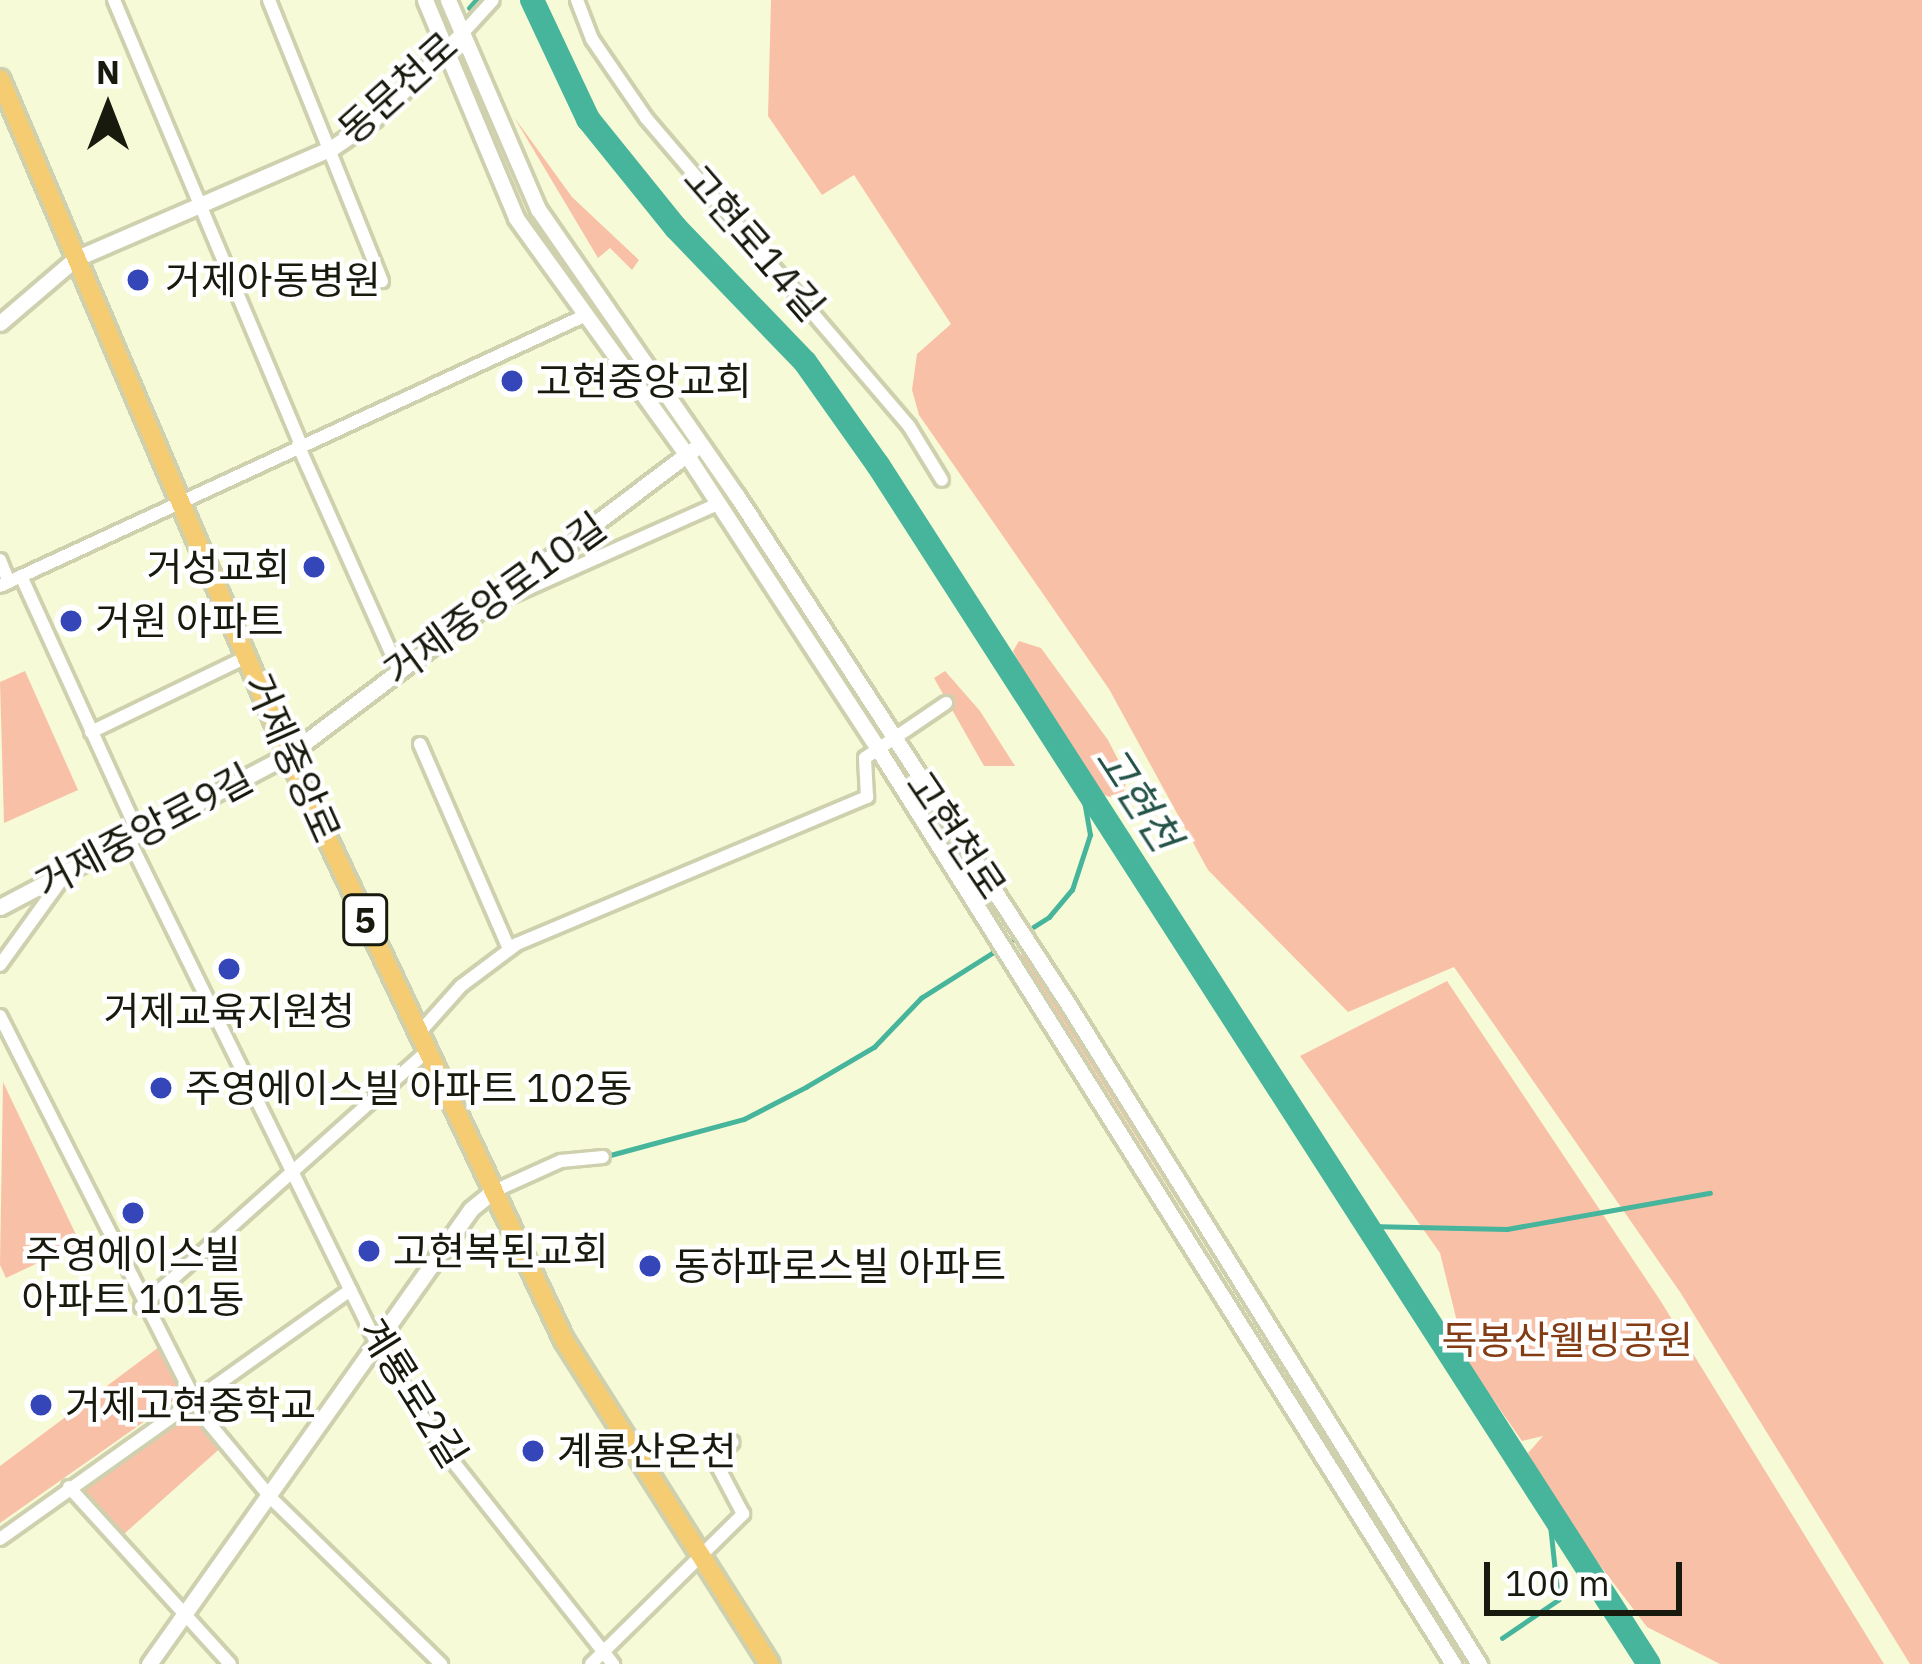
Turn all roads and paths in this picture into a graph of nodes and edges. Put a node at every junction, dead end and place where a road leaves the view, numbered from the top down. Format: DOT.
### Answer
graph roads {
  1 [pos="114,0"];
  2 [pos="268,0"];
  3 [pos="425,0"];
  4 [pos="448,0"];
  5 [pos="494,0"];
  6 [pos="577,0"];
  7 [pos="465,29"];
  8 [pos="444,52"];
  9 [pos="0,79"];
  10 [pos="325,152"];
  11 [pos="198,202"];
  12 [pos="75,259"];
  13 [pos="382,281"];
  14 [pos="586,316"];
  15 [pos="0,323"];
  16 [pos="300,445"];
  17 [pos="702,445"];
  18 [pos="686,454"];
  19 [pos="942,480"];
  20 [pos="178,499"];
  21 [pos="718,504"];
  22 [pos="0,560"];
  23 [pos="10,581"];
  24 [pos="499,601"];
  25 [pos="246,657"];
  26 [pos="398,669"];
  27 [pos="946,704"];
  28 [pos="92,732"];
  29 [pos="420,744"];
  30 [pos="885,744"];
  31 [pos="288,754"];
  32 [pos="133,836"];
  33 [pos="68,871"];
  34 [pos="0,908"];
  35 [pos="508,950"];
  36 [pos="0,964"];
  37 [pos="0,1016"];
  38 [pos="424,1042"];
  39 [pos="603,1157"];
  40 [pos="292,1177"];
  41 [pos="492,1192"];
  42 [pos="350,1290"];
  43 [pos="141,1307"];
  44 [pos="378,1346"];
  45 [pos="191,1395"];
  46 [pos="733,1442"];
  47 [pos="69,1487"];
  48 [pos="271,1498"];
  49 [pos="0,1539"];
  50 [pos="698,1558"];
  51 [pos="182,1616"];
  52 [pos="604,1650"];
  53 [pos="148,1664"];
  54 [pos="230,1664"];
  55 [pos="441,1664"];
  56 [pos="591,1664"];
  57 [pos="613,1664"];
  58 [pos="770,1664"];
  59 [pos="1453,1664"];
  60 [pos="1480,1664"];
  1 -- 11 [label="street"];
  2 -- 10 [label="street"];
  3 -- 8 [label="street, 고현천로"];
  4 -- 7 [label="street, 고현천로"];
  5 -- 7 [label="street"];
  6 -- 19 [label="street, 고현로14길"];
  7 -- 8 [label="street, 동문천로"];
  7 -- 17 [label="street, 고현천로"];
  8 -- 10 [label="street, 동문천로"];
  8 -- 14 [label="street, 고현천로"];
  9 -- 12 [label="main road, 거제중앙로 / 5"];
  10 -- 11 [label="street, 동문천로"];
  10 -- 13 [label="street, 동문천로"];
  11 -- 12 [label="street, 동문천로"];
  11 -- 16 [label="street"];
  12 -- 15 [label="street, 동문천로"];
  12 -- 20 [label="main road, 거제중앙로 / 5"];
  14 -- 16 [label="street"];
  14 -- 18 [label="street, 고현천로"];
  16 -- 20 [label="street"];
  16 -- 26 [label="street"];
  17 -- 18 [label="street, 거제중앙로10길"];
  17 -- 30 [label="street, 고현천로"];
  18 -- 21 [label="street, 고현천로"];
  18 -- 24 [label="street, 거제중앙로10길"];
  20 -- 23 [label="street"];
  20 -- 25 [label="main road, 거제중앙로 / 5"];
  21 -- 24 [label="street"];
  21 -- 30 [label="street, 고현천로"];
  22 -- 23 [label="street, 계룡로2길"];
  23 -- 28 [label="street, 계룡로2길"];
  24 -- 26 [label="street, 거제중앙로10길"];
  25 -- 28 [label="street"];
  25 -- 31 [label="main road, 거제중앙로 / 5"];
  26 -- 31 [label="street, 거제중앙로10길"];
  27 -- 30 [label="street"];
  28 -- 32 [label="street, 계룡로2길"];
  29 -- 35 [label="street"];
  30 -- 35 [label="street"];
  30 -- 59 [label="street, 고현천로"];
  30 -- 60 [label="street, 고현천로"];
  31 -- 32 [label="street, 거제중앙로9길"];
  31 -- 38 [label="main road, 거제중앙로 / 5"];
  32 -- 33 [label="street, 거제중앙로9길"];
  32 -- 40 [label="street, 계룡로2길"];
  33 -- 34 [label="street, 거제중앙로9길"];
  33 -- 36 [label="street"];
  35 -- 38 [label="street"];
  37 -- 43 [label="street"];
  38 -- 40 [label="street"];
  38 -- 41 [label="main road, 거제중앙로 / 5"];
  39 -- 41 [label="street"];
  40 -- 42 [label="street, 계룡로2길"];
  40 -- 43 [label="street"];
  41 -- 44 [label="street"];
  41 -- 50 [label="main road, 거제중앙로 / 5"];
  42 -- 44 [label="street, 계룡로2길"];
  42 -- 45 [label="street"];
  43 -- 45 [label="street"];
  44 -- 48 [label="street"];
  44 -- 52 [label="street, 계룡로2길"];
  45 -- 47 [label="street"];
  45 -- 48 [label="street"];
  46 -- 50 [label="street"];
  47 -- 49 [label="street"];
  47 -- 51 [label="street"];
  48 -- 51 [label="street"];
  48 -- 55 [label="street"];
  50 -- 52 [label="street"];
  50 -- 58 [label="main road, 거제중앙로 / 5"];
  51 -- 53 [label="street"];
  51 -- 54 [label="street"];
  52 -- 56 [label="street"];
  52 -- 57 [label="street, 계룡로2길"];
}
